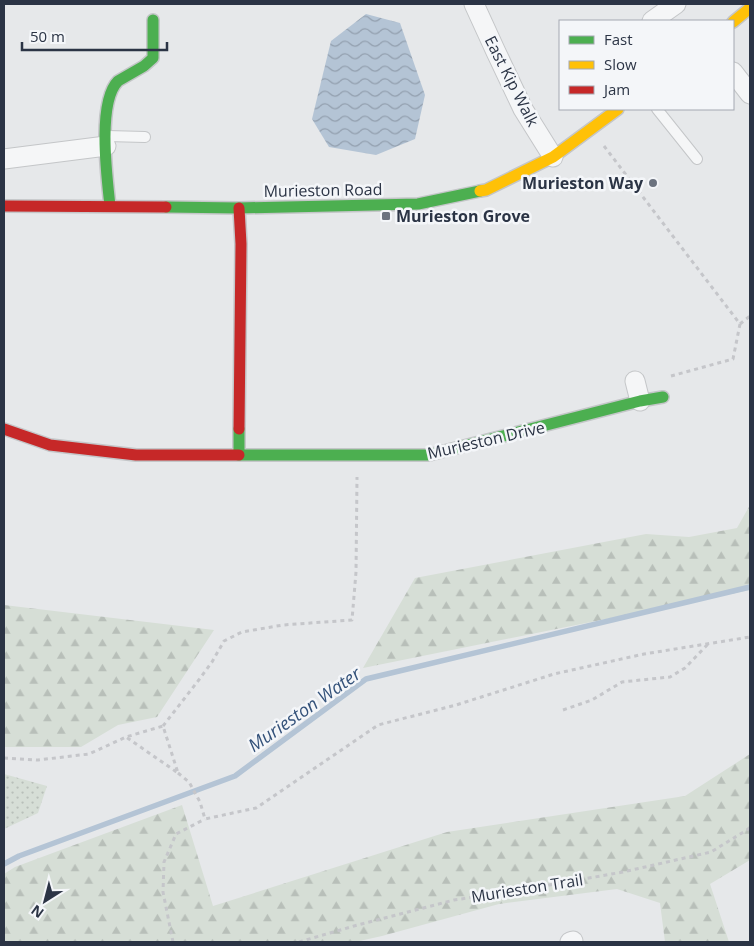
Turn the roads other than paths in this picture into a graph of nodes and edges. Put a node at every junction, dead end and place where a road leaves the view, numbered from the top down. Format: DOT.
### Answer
graph roads {
  1 [pos="474,4"];
  2 [pos="676,4"];
  3 [pos="750,8"];
  4 [pos="154,20"];
  5 [pos="653,20"];
  6 [pos="734,21"];
  7 [pos="734,73"];
  8 [pos="750,94"];
  9 [pos="617,110"];
  10 [pos="658,110"];
  11 [pos="144,137"];
  12 [pos="106,141"];
  13 [pos="553,157"];
  14 [pos="4,159"];
  15 [pos="698,159"];
  16 [pos="4,206"];
  17 [pos="110,206"];
  18 [pos="239,208"];
  19 [pos="635,381"];
  20 [pos="663,397"];
  21 [pos="640,401"];
  22 [pos="4,429"];
  23 [pos="239,456"];
  1 -- 13 [label="street, East Kip Walk"];
  2 -- 5 [label="street"];
  3 -- 6 [label="street"];
  4 -- 12 [label="street"];
  7 -- 8 [label="street"];
  9 -- 13 [label="street, Murieston Road"];
  10 -- 15 [label="lane"];
  11 -- 12 [label="lane"];
  12 -- 14 [label="street"];
  12 -- 17 [label="street"];
  13 -- 18 [label="street, Murieston Road"];
  16 -- 17 [label="street, Murieston Road"];
  17 -- 18 [label="street, Murieston Road"];
  18 -- 23 [label="street"];
  19 -- 21 [label="street"];
  20 -- 21 [label="street, Murieston Drive"];
  21 -- 23 [label="street, Murieston Drive"];
  22 -- 23 [label="street, Murieston Drive"];
}
